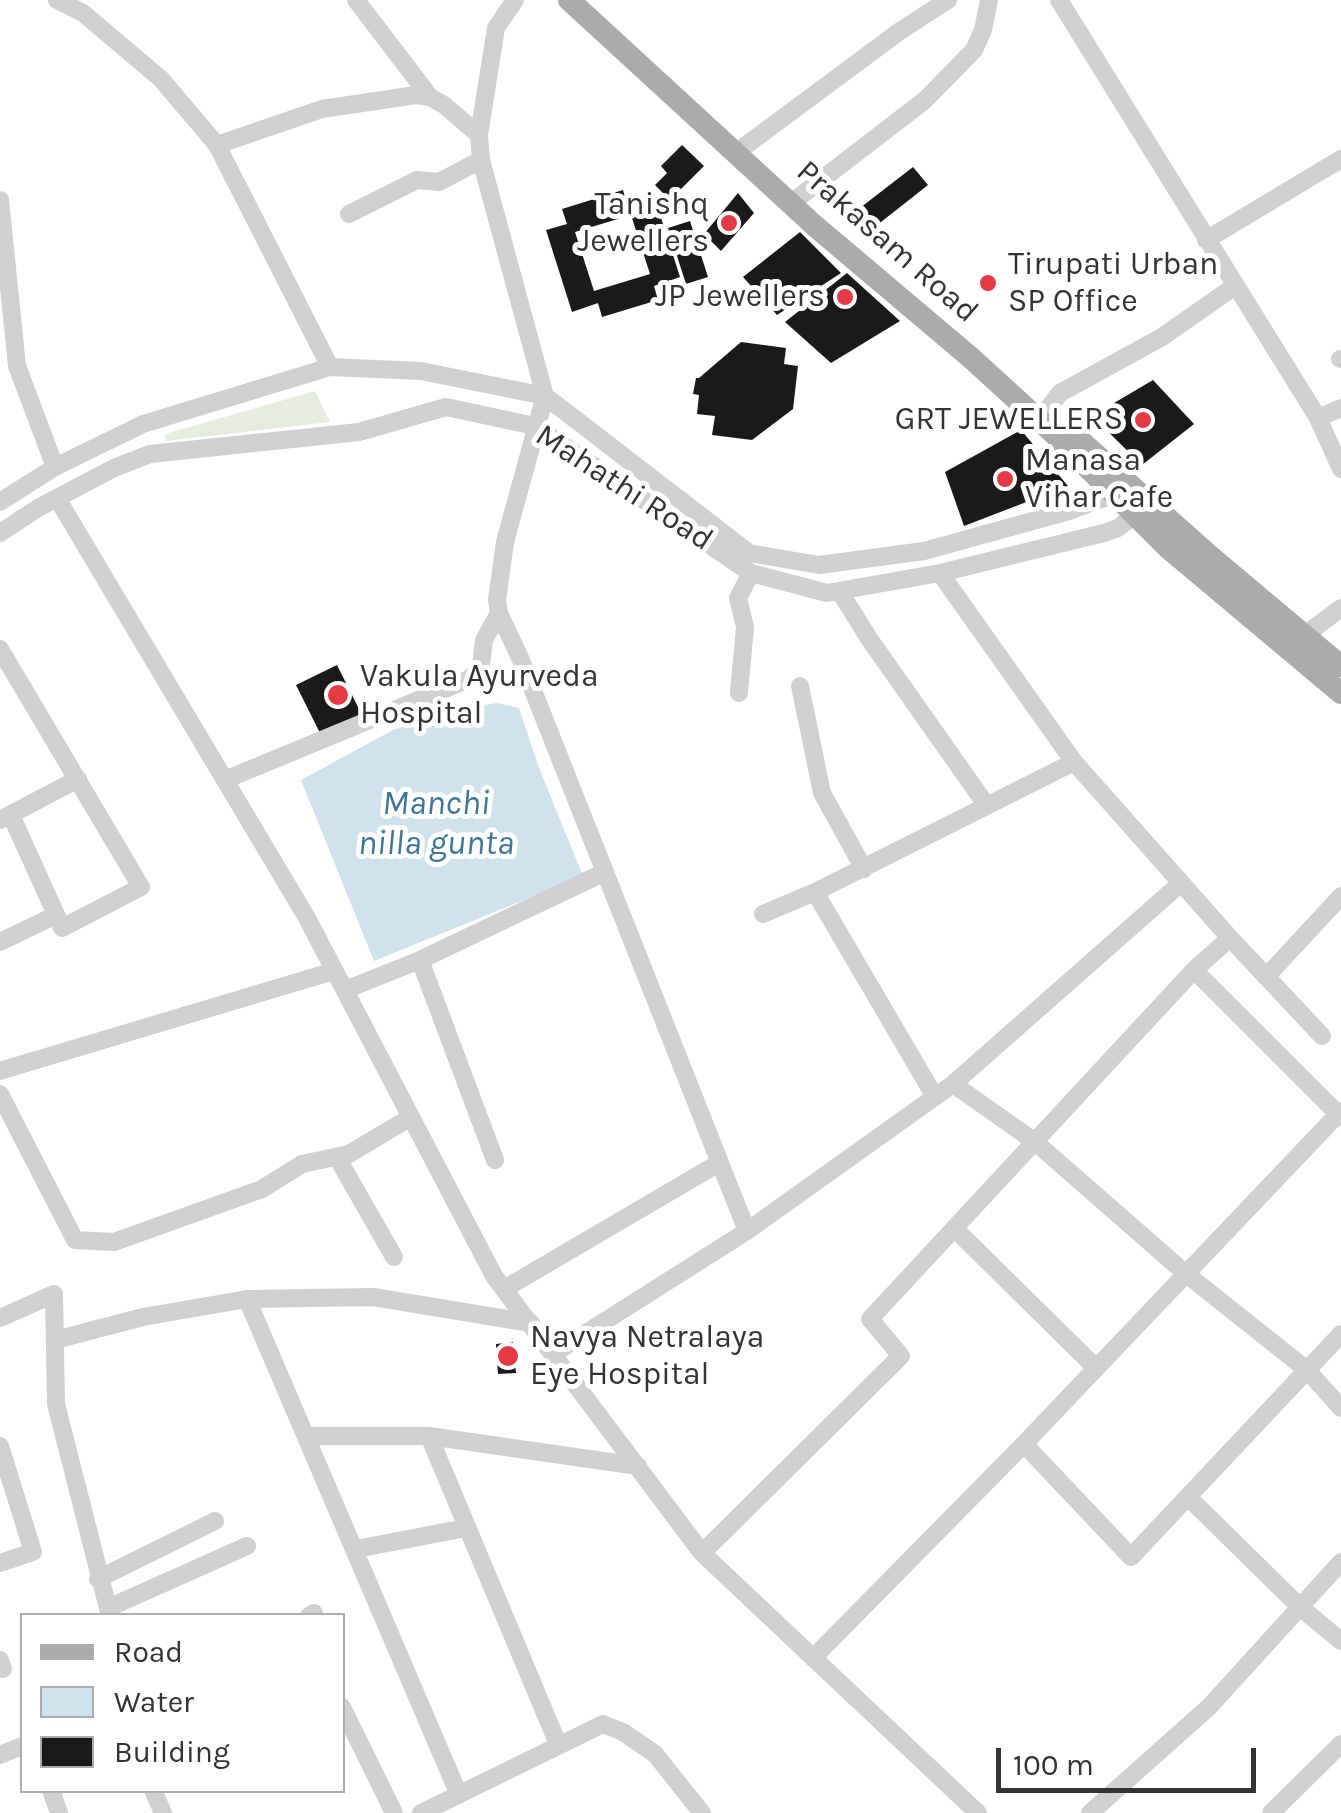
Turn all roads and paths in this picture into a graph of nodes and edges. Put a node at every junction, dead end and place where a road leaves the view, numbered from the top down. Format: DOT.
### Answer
graph roads {
  1 [pos="58,0"];
  2 [pos="356,0"];
  3 [pos="514,0"];
  4 [pos="569,0"];
  5 [pos="586,0"];
  6 [pos="948,0"];
  7 [pos="989,0"];
  8 [pos="1059,0"];
  9 [pos="430,97"];
  10 [pos="480,135"];
  11 [pos="216,145"];
  12 [pos="745,146"];
  13 [pos="1341,158"];
  14 [pos="481,160"];
  15 [pos="796,199"];
  16 [pos="0,200"];
  17 [pos="349,214"];
  18 [pos="1206,240"];
  19 [pos="1235,286"];
  20 [pos="0,340"];
  21 [pos="16,361"];
  22 [pos="330,367"];
  23 [pos="544,396"];
  24 [pos="1341,408"];
  25 [pos="1047,410"];
  26 [pos="1318,418"];
  27 [pos="535,426"];
  28 [pos="55,467"];
  29 [pos="1341,469"];
  30 [pos="1120,488"];
  31 [pos="57,498"];
  32 [pos="0,502"];
  33 [pos="1142,510"];
  34 [pos="0,533"];
  35 [pos="751,572"];
  36 [pos="940,573"];
  37 [pos="840,592"];
  38 [pos="1341,608"];
  39 [pos="499,613"];
  40 [pos="1305,635"];
  41 [pos="0,648"];
  42 [pos="1341,666"];
  43 [pos="8,684"];
  44 [pos="800,686"];
  45 [pos="1341,693"];
  46 [pos="739,694"];
  47 [pos="1074,762"];
  48 [pos="78,779"];
  49 [pos="227,779"];
  50 [pos="987,806"];
  51 [pos="6,818"];
  52 [pos="864,869"];
  53 [pos="603,874"];
  54 [pos="1181,883"];
  55 [pos="815,892"];
  56 [pos="1341,896"];
  57 [pos="762,914"];
  58 [pos="56,916"];
  59 [pos="1230,938"];
  60 [pos="0,942"];
  61 [pos="420,960"];
  62 [pos="1194,970"];
  63 [pos="334,971"];
  64 [pos="1266,977"];
  65 [pos="345,990"];
  66 [pos="1322,1036"];
  67 [pos="0,1071"];
  68 [pos="953,1084"];
  69 [pos="0,1094"];
  70 [pos="935,1097"];
  71 [pos="1340,1114"];
  72 [pos="411,1117"];
  73 [pos="1034,1141"];
  74 [pos="338,1159"];
  75 [pos="495,1160"];
  76 [pos="720,1163"];
  77 [pos="954,1228"];
  78 [pos="747,1231"];
  79 [pos="394,1258"];
  80 [pos="1184,1273"];
  81 [pos="504,1289"];
  82 [pos="246,1299"];
  83 [pos="0,1318"];
  84 [pos="531,1323"];
  85 [pos="1341,1334"];
  86 [pos="55,1340"];
  87 [pos="553,1354"];
  88 [pos="1096,1368"];
  89 [pos="1307,1370"];
  90 [pos="1341,1408"];
  91 [pos="307,1436"];
  92 [pos="428,1436"];
  93 [pos="1024,1444"];
  94 [pos="0,1446"];
  95 [pos="638,1466"];
  96 [pos="1189,1498"];
  97 [pos="215,1521"];
  98 [pos="466,1528"];
  99 [pos="247,1546"];
  100 [pos="356,1548"];
  101 [pos="702,1553"];
  102 [pos="1341,1562"];
  103 [pos="0,1563"];
  104 [pos="98,1579"];
  105 [pos="1301,1608"];
  106 [pos="109,1612"];
  107 [pos="1341,1641"];
  108 [pos="813,1658"];
  109 [pos="345,1713"];
  110 [pos="558,1744"];
  111 [pos="1341,1744"];
  112 [pos="459,1795"];
  113 [pos="394,1813"];
  114 [pos="421,1813"];
  115 [pos="702,1813"];
  116 [pos="978,1813"];
  117 [pos="1090,1813"];
  118 [pos="1271,1813"];
  1 -- 11 [label="street"];
  2 -- 9 [label="street"];
  3 -- 10 [label="street"];
  4 -- 15 [label="main road, Prakasam Road"];
  5 -- 12 [label="main road, Prakasam Road"];
  6 -- 12 [label="street"];
  7 -- 15 [label="street"];
  8 -- 18 [label="street"];
  9 -- 10 [label="street"];
  9 -- 11 [label="street"];
  10 -- 14 [label="street"];
  11 -- 22 [label="street"];
  12 -- 15 [label="main road, Prakasam Road"];
  13 -- 18 [label="street"];
  14 -- 17 [label="street"];
  14 -- 23 [label="street"];
  15 -- 25 [label="main road, Prakasam Road"];
  15 -- 30 [label="main road, Prakasam Road"];
  16 -- 21 [label="street"];
  18 -- 19 [label="street"];
  19 -- 25 [label="street"];
  19 -- 26 [label="street"];
  20 -- 21 [label="street"];
  21 -- 28 [label="street"];
  22 -- 23 [label="street, Mahathi Road"];
  22 -- 28 [label="street, Mahathi Road"];
  23 -- 27 [label="street"];
  23 -- 30 [label="street, Mahathi Road"];
  24 -- 26 [label="street"];
  25 -- 30 [label="main road, Prakasam Road"];
  26 -- 29 [label="street"];
  27 -- 31 [label="street, Mahathi Road"];
  27 -- 35 [label="street, Mahathi Road"];
  27 -- 39 [label="street"];
  28 -- 32 [label="street, Mahathi Road"];
  30 -- 33 [label="main road, Prakasam Road"];
  31 -- 34 [label="street, Mahathi Road"];
  31 -- 49 [label="street"];
  33 -- 36 [label="street, Mahathi Road"];
  33 -- 40 [label="main road, Prakasam Road"];
  33 -- 45 [label="main road, Prakasam Road"];
  35 -- 37 [label="street, Mahathi Road"];
  35 -- 46 [label="street"];
  36 -- 37 [label="street, Mahathi Road"];
  36 -- 47 [label="street"];
  37 -- 50 [label="street"];
  38 -- 40 [label="street"];
  39 -- 49 [label="street"];
  39 -- 53 [label="street"];
  40 -- 42 [label="main road, Prakasam Road"];
  41 -- 43 [label="street"];
  43 -- 48 [label="street"];
  44 -- 52 [label="street"];
  47 -- 50 [label="street"];
  47 -- 54 [label="street"];
  48 -- 51 [label="street"];
  48 -- 58 [label="street"];
  49 -- 63 [label="street"];
  50 -- 52 [label="street"];
  51 -- 58 [label="street"];
  52 -- 55 [label="street"];
  53 -- 61 [label="street"];
  53 -- 76 [label="street"];
  54 -- 59 [label="street"];
  54 -- 68 [label="street"];
  55 -- 57 [label="street"];
  55 -- 70 [label="street"];
  56 -- 64 [label="street"];
  58 -- 60 [label="street"];
  59 -- 62 [label="street"];
  59 -- 64 [label="street"];
  61 -- 65 [label="street"];
  61 -- 75 [label="street"];
  62 -- 71 [label="street"];
  62 -- 73 [label="street"];
  63 -- 65 [label="street"];
  63 -- 67 [label="street"];
  64 -- 66 [label="street"];
  65 -- 72 [label="street"];
  68 -- 70 [label="street"];
  68 -- 73 [label="street"];
  69 -- 74 [label="street"];
  70 -- 78 [label="street"];
  71 -- 80 [label="street"];
  72 -- 74 [label="street"];
  72 -- 81 [label="street"];
  73 -- 77 [label="street"];
  73 -- 80 [label="street"];
  74 -- 79 [label="street"];
  76 -- 78 [label="street"];
  76 -- 81 [label="street"];
  77 -- 88 [label="street"];
  77 -- 101 [label="street"];
  78 -- 87 [label="street"];
  80 -- 88 [label="street"];
  80 -- 89 [label="street"];
  81 -- 84 [label="street"];
  82 -- 84 [label="street"];
  82 -- 86 [label="street"];
  82 -- 91 [label="street"];
  83 -- 86 [label="street"];
  84 -- 87 [label="street"];
  85 -- 89 [label="street"];
  86 -- 104 [label="street"];
  87 -- 95 [label="street"];
  88 -- 93 [label="street"];
  89 -- 90 [label="street"];
  89 -- 96 [label="street"];
  91 -- 92 [label="street"];
  91 -- 100 [label="street"];
  92 -- 95 [label="street"];
  92 -- 98 [label="street"];
  93 -- 96 [label="street"];
  93 -- 108 [label="street"];
  94 -- 103 [label="street"];
  95 -- 101 [label="street"];
  96 -- 105 [label="street"];
  97 -- 104 [label="street"];
  98 -- 100 [label="street"];
  98 -- 110 [label="street"];
  99 -- 106 [label="street"];
  100 -- 112 [label="street"];
  101 -- 108 [label="street"];
  102 -- 105 [label="street"];
  104 -- 106 [label="street"];
  105 -- 107 [label="street"];
  105 -- 117 [label="street"];
  108 -- 116 [label="street"];
  109 -- 113 [label="street"];
  110 -- 112 [label="street"];
  110 -- 115 [label="street"];
  111 -- 118 [label="street"];
  112 -- 114 [label="street"];
}
